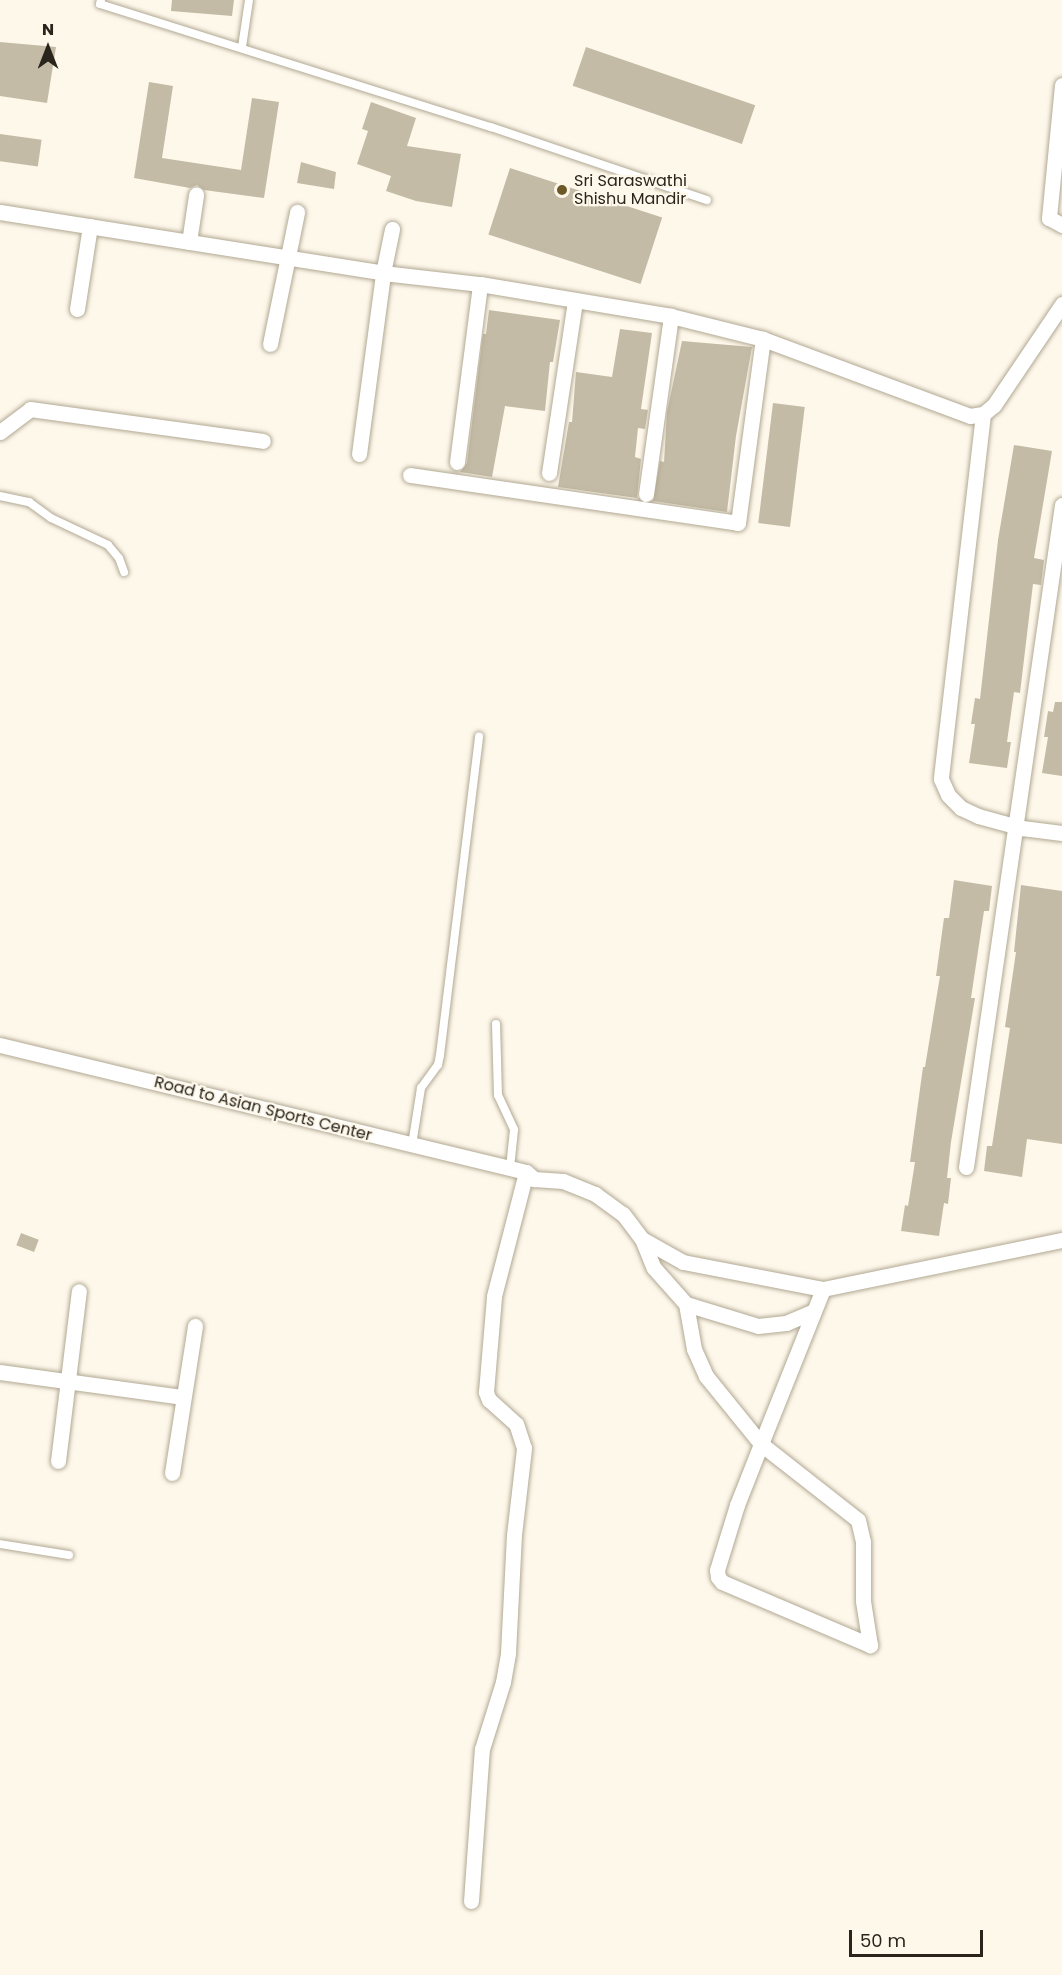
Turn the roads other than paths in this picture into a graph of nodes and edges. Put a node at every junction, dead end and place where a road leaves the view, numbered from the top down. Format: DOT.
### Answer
graph roads {
  1 [pos="101,0"];
  2 [pos="249,0"];
  3 [pos="242,47"];
  4 [pos="1062,85"];
  5 [pos="196,195"];
  6 [pos="707,200"];
  7 [pos="0,212"];
  8 [pos="297,212"];
  9 [pos="1062,225"];
  10 [pos="90,226"];
  11 [pos="392,229"];
  12 [pos="189,242"];
  13 [pos="287,258"];
  14 [pos="383,273"];
  15 [pos="480,284"];
  16 [pos="575,301"];
  17 [pos="1062,304"];
  18 [pos="78,309"];
  19 [pos="671,316"];
  20 [pos="763,339"];
  21 [pos="270,344"];
  22 [pos="983,414"];
  23 [pos="0,432"];
  24 [pos="263,441"];
  25 [pos="359,454"];
  26 [pos="457,462"];
  27 [pos="549,473"];
  28 [pos="411,475"];
  29 [pos="646,494"];
  30 [pos="0,496"];
  31 [pos="1062,505"];
  32 [pos="124,572"];
  33 [pos="479,736"];
  34 [pos="1015,826"];
  35 [pos="1062,833"];
  36 [pos="496,1024"];
  37 [pos="0,1045"];
  38 [pos="412,1145"];
  39 [pos="966,1167"];
  40 [pos="510,1168"];
  41 [pos="526,1172"];
  42 [pos="642,1239"];
  43 [pos="1062,1240"];
  44 [pos="823,1289"];
  45 [pos="79,1291"];
  46 [pos="686,1304"];
  47 [pos="814,1311"];
  48 [pos="195,1326"];
  49 [pos="0,1372"];
  50 [pos="66,1381"];
  51 [pos="183,1397"];
  52 [pos="761,1444"];
  53 [pos="58,1461"];
  54 [pos="172,1473"];
  55 [pos="0,1544"];
  56 [pos="69,1555"];
  57 [pos="471,1901"];
  1 -- 3 [label="lane"];
  2 -- 3 [label="lane"];
  3 -- 6 [label="lane"];
  4 -- 9 [label="street"];
  5 -- 12 [label="street"];
  7 -- 10 [label="street"];
  8 -- 13 [label="street"];
  10 -- 12 [label="street"];
  10 -- 18 [label="street"];
  11 -- 14 [label="street"];
  12 -- 13 [label="street"];
  13 -- 14 [label="street"];
  13 -- 21 [label="street"];
  14 -- 15 [label="street"];
  14 -- 25 [label="street"];
  15 -- 16 [label="street"];
  15 -- 26 [label="street"];
  16 -- 19 [label="street"];
  16 -- 27 [label="street"];
  17 -- 22 [label="street"];
  19 -- 20 [label="street"];
  19 -- 29 [label="street"];
  20 -- 22 [label="street"];
  20 -- 28 [label="street"];
  22 -- 34 [label="street"];
  23 -- 24 [label="street"];
  30 -- 32 [label="lane"];
  31 -- 34 [label="street"];
  33 -- 38 [label="lane"];
  34 -- 35 [label="street"];
  34 -- 39 [label="street"];
  36 -- 40 [label="lane"];
  37 -- 38 [label="street, Road to Asian Sports Center"];
  38 -- 40 [label="street, Road to Asian Sports Center"];
  40 -- 41 [label="street, Road to Asian Sports Center"];
  41 -- 42 [label="street, Road to Asian Sports Center"];
  41 -- 57 [label="street"];
  42 -- 44 [label="street"];
  42 -- 46 [label="street"];
  43 -- 44 [label="street"];
  44 -- 47 [label="street"];
  45 -- 50 [label="street"];
  46 -- 47 [label="street"];
  46 -- 52 [label="street"];
  47 -- 52 [label="street"];
  48 -- 51 [label="street"];
  49 -- 50 [label="street"];
  50 -- 51 [label="street"];
  50 -- 53 [label="street"];
  51 -- 54 [label="street"];
  52 -- 52 [label="street"];
  55 -- 56 [label="lane"];
}
